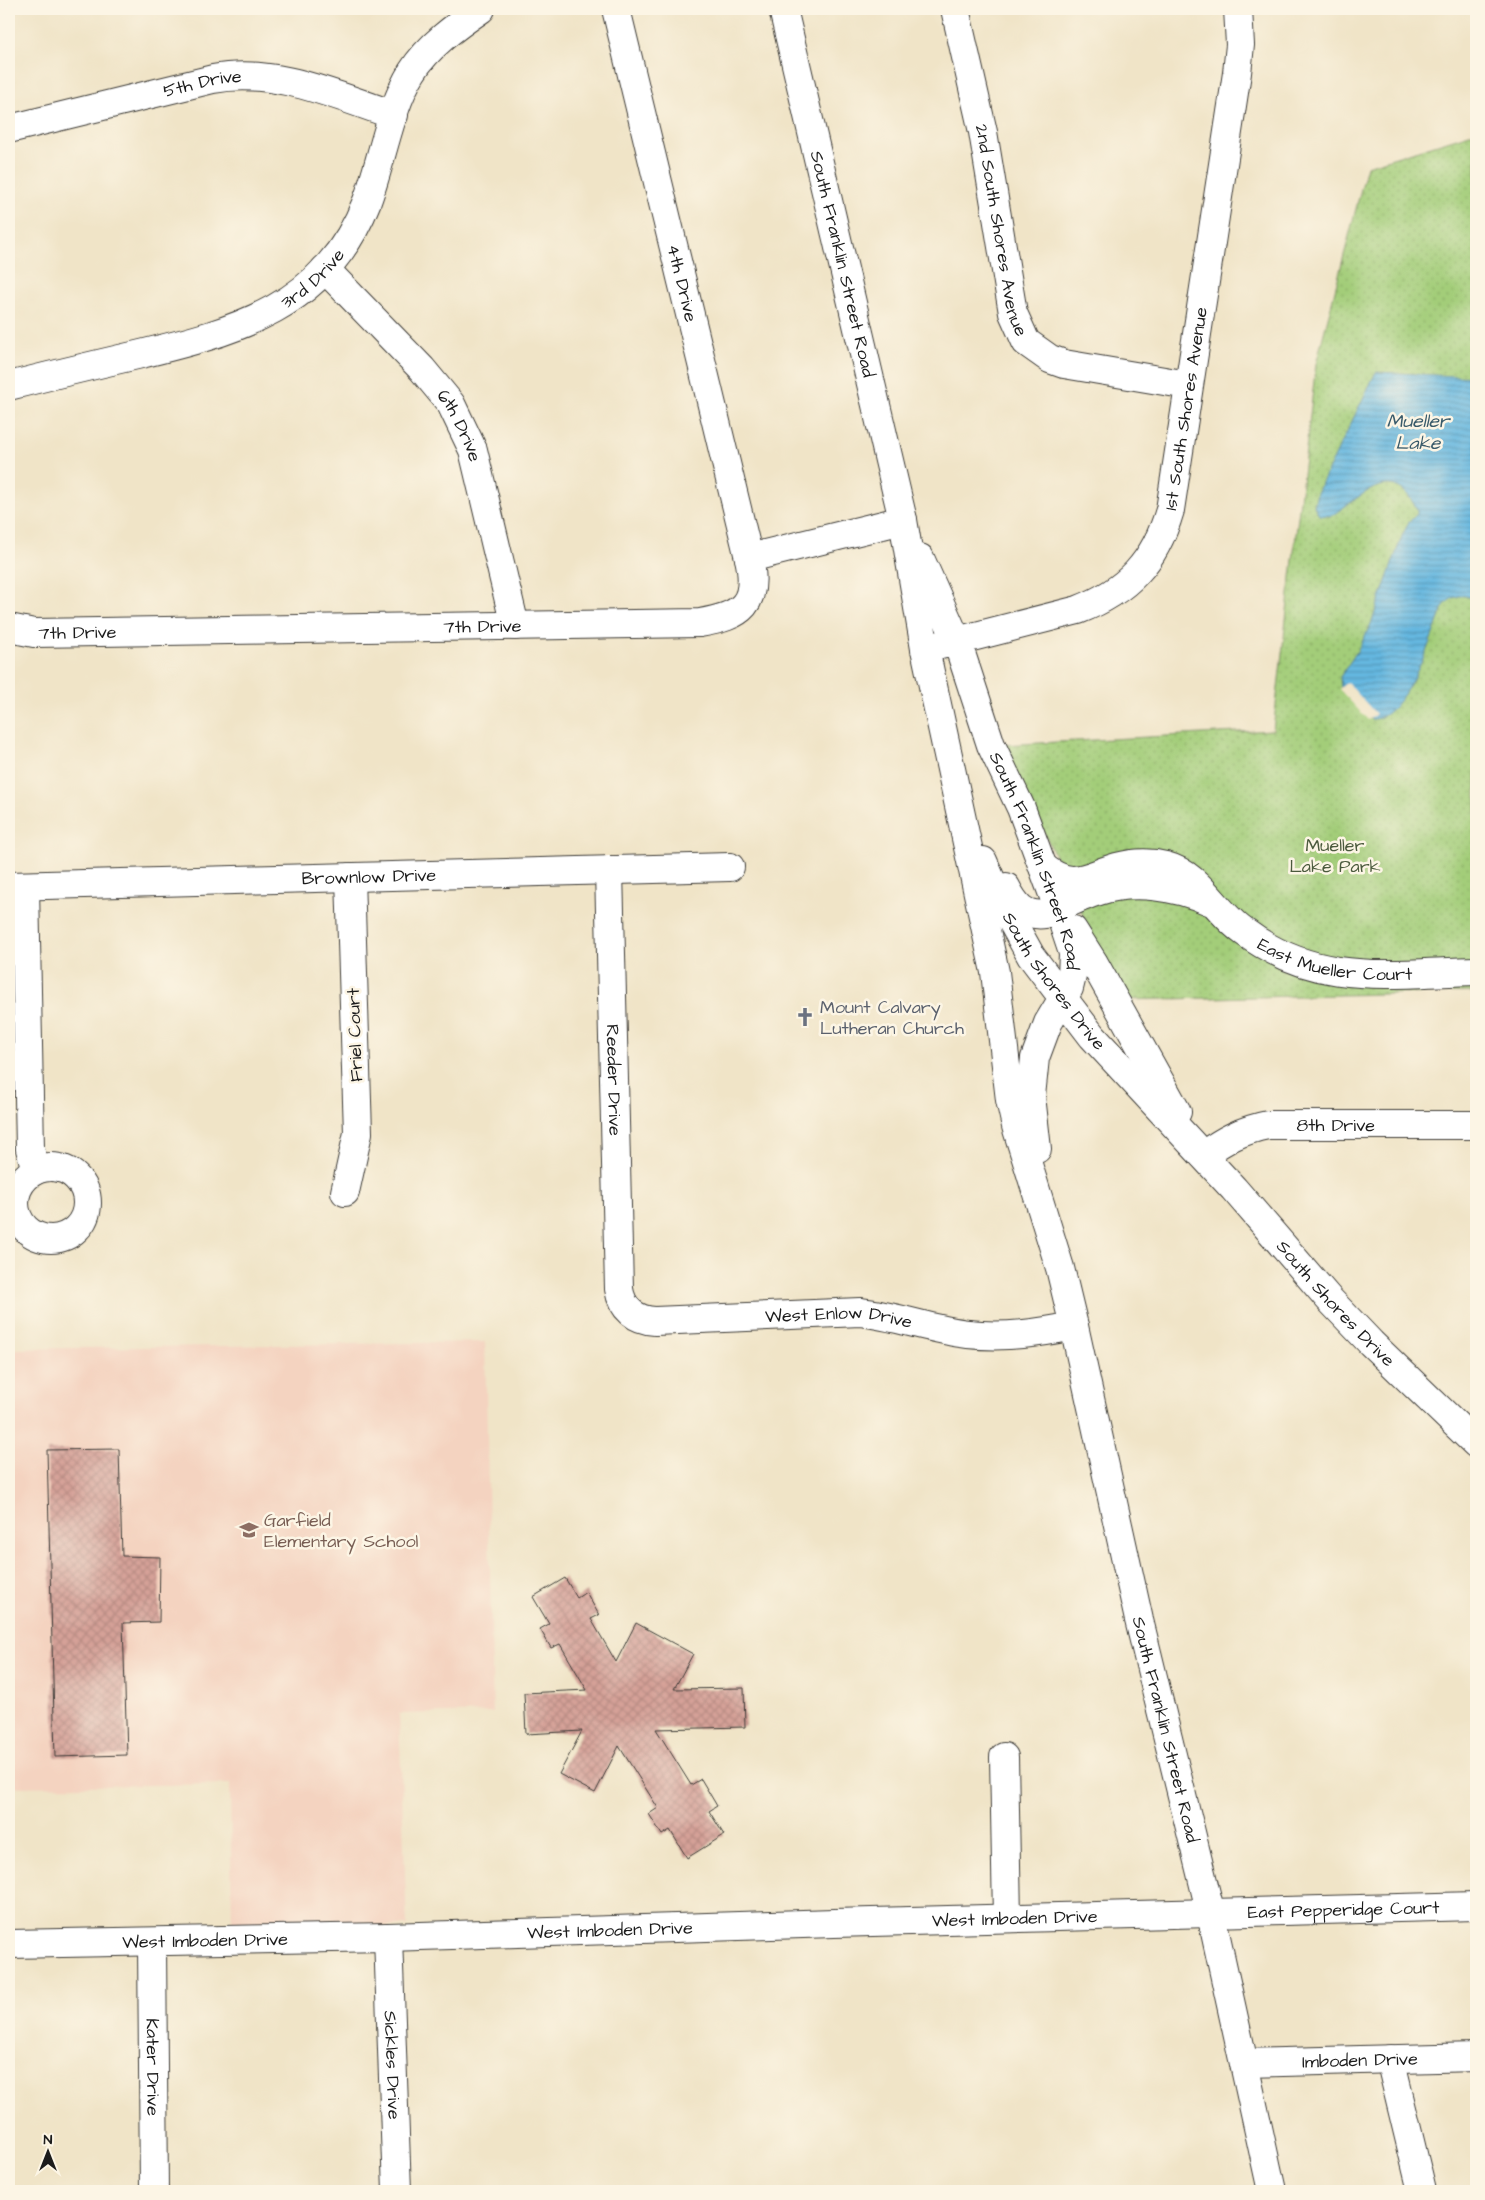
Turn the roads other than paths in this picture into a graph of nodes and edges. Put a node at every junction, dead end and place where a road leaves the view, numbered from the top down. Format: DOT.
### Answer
graph roads {
  1 [pos="481,9"];
  2 [pos="616,9"];
  3 [pos="783,9"];
  4 [pos="955,9"];
  5 [pos="1238,9"];
  6 [pos="394,115"];
  7 [pos="9,129"];
  8 [pos="325,269"];
  9 [pos="1188,384"];
  10 [pos="9,386"];
  11 [pos="903,520"];
  12 [pos="749,558"];
  13 [pos="515,626"];
  14 [pos="9,628"];
  15 [pos="956,641"];
  16 [pos="925,649"];
  17 [pos="952,778"];
  18 [pos="730,867"];
  19 [pos="1043,867"];
  20 [pos="609,870"];
  21 [pos="350,877"];
  22 [pos="17,886"];
  23 [pos="1211,902"];
  24 [pos="1058,908"];
  25 [pos="1476,970"];
  26 [pos="1062,999"];
  27 [pos="1042,1036"];
  28 [pos="1092,1036"];
  29 [pos="1476,1125"];
  30 [pos="1203,1155"];
  31 [pos="36,1170"];
  32 [pos="344,1192"];
  33 [pos="1060,1268"];
  34 [pos="619,1289"];
  35 [pos="1074,1326"];
  36 [pos="1476,1444"];
  37 [pos="1004,1757"];
  38 [pos="1476,1906"];
  39 [pos="1211,1914"];
  40 [pos="1007,1918"];
  41 [pos="388,1937"];
  42 [pos="152,1942"];
  43 [pos="9,1944"];
  44 [pos="1476,2057"];
  45 [pos="1390,2059"];
  46 [pos="1244,2063"];
  47 [pos="154,2191"];
  48 [pos="397,2191"];
  49 [pos="1272,2191"];
  50 [pos="1422,2191"];
  1 -- 6 [label="street, 3rd Drive"];
  2 -- 12 [label="street, 4th Drive"];
  3 -- 11 [label="street, South Franklin Street Road"];
  4 -- 9 [label="street, 2nd South Shores Avenue"];
  5 -- 9 [label="street, 1st South Shores Avenue"];
  6 -- 7 [label="street, 5th Drive"];
  6 -- 8 [label="street, 3rd Drive"];
  8 -- 10 [label="street, 3rd Drive"];
  8 -- 13 [label="street, 6th Drive"];
  9 -- 15 [label="street, 1st South Shores Avenue"];
  11 -- 12 [label="street"];
  11 -- 15 [label="street, South Franklin Street Road"];
  11 -- 16 [label="street, South Franklin Street Road"];
  12 -- 13 [label="street, 7th Drive"];
  13 -- 14 [label="street, 7th Drive"];
  15 -- 16 [label="street, 1st South Shores Avenue"];
  15 -- 19 [label="street, South Franklin Street Road"];
  16 -- 17 [label="street, South Franklin Street Road"];
  17 -- 24 [label="street, East Mueller Court"];
  17 -- 26 [label="street, South Shores Drive"];
  17 -- 33 [label="street, South Franklin Street Road"];
  18 -- 20 [label="street, Brownlow Drive"];
  19 -- 23 [label="street, East Mueller Court"];
  19 -- 24 [label="street, South Franklin Street Road"];
  20 -- 21 [label="street, Brownlow Drive"];
  20 -- 34 [label="street, Reeder Drive"];
  21 -- 22 [label="street, Brownlow Drive"];
  21 -- 32 [label="street, Friel Court"];
  22 -- 31 [label="street"];
  23 -- 24 [label="street, East Mueller Court"];
  23 -- 25 [label="street, East Mueller Court"];
  24 -- 26 [label="street, South Franklin Street Road"];
  24 -- 30 [label="street, South Shores Drive"];
  26 -- 27 [label="street, South Franklin Street Road"];
  26 -- 28 [label="street, South Shores Drive"];
  27 -- 28 [label="street"];
  27 -- 33 [label="street, South Franklin Street Road"];
  28 -- 30 [label="street, South Shores Drive"];
  29 -- 30 [label="street, 8th Drive"];
  30 -- 36 [label="street, South Shores Drive"];
  33 -- 35 [label="street, South Franklin Street Road"];
  34 -- 35 [label="street, West Enlow Drive"];
  35 -- 39 [label="street, South Franklin Street Road"];
  37 -- 40 [label="street"];
  38 -- 39 [label="street, East Pepperidge Court"];
  39 -- 40 [label="street, West Imboden Drive"];
  39 -- 46 [label="street, South Franklin Street Road"];
  40 -- 41 [label="street, West Imboden Drive"];
  41 -- 42 [label="street, West Imboden Drive"];
  41 -- 48 [label="street, Sickles Drive"];
  42 -- 43 [label="street, West Imboden Drive"];
  42 -- 47 [label="street, Kater Drive"];
  44 -- 45 [label="street, Imboden Drive"];
  45 -- 46 [label="street, Imboden Drive"];
  45 -- 50 [label="street"];
  46 -- 49 [label="street, South Franklin Street Road"];
}
